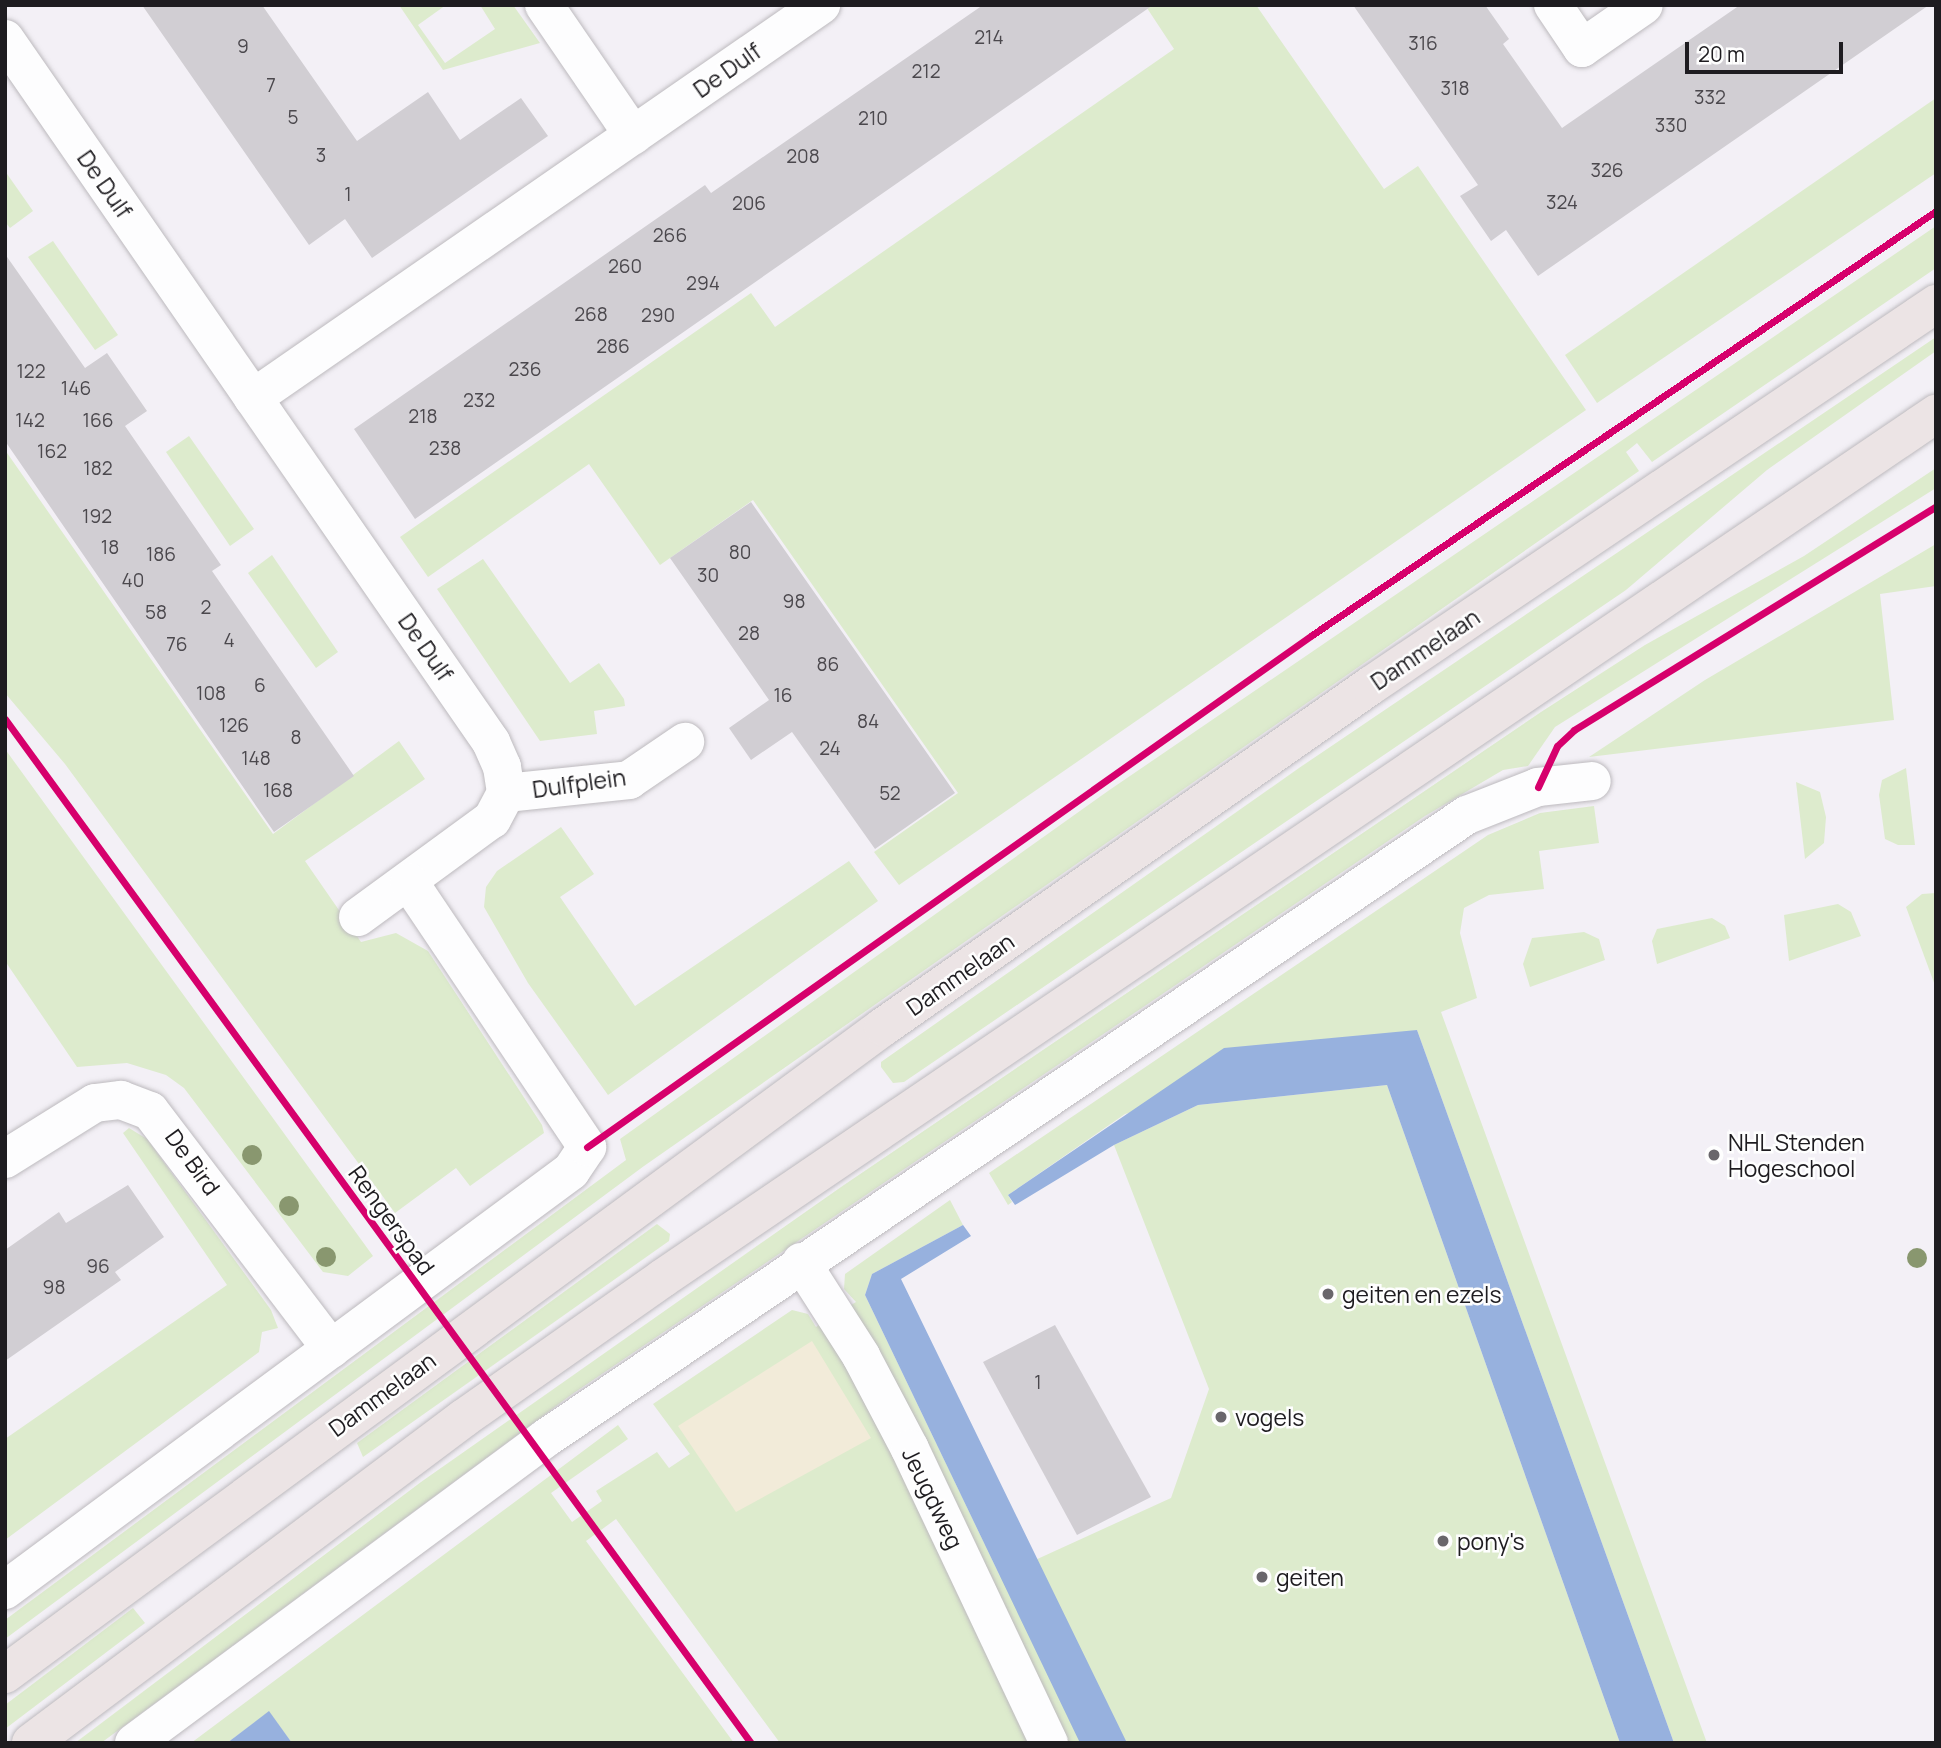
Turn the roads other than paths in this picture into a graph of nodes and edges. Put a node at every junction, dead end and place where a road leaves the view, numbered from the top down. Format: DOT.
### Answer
graph roads {
  1 [pos="544,5"];
  2 [pos="821,5"];
  3 [pos="1553,5"];
  4 [pos="1644,5"];
  5 [pos="5,39"];
  6 [pos="633,135"];
  7 [pos="1936,304"];
  8 [pos="253,398"];
  9 [pos="1936,414"];
  10 [pos="685,742"];
  11 [pos="1591,781"];
  12 [pos="506,793"];
  13 [pos="409,882"];
  14 [pos="358,917"];
  15 [pos="5,1160"];
  16 [pos="801,1262"];
  17 [pos="331,1349"];
  18 [pos="5,1590"];
  19 [pos="5,1674"];
  20 [pos="31,1743"];
  21 [pos="134,1743"];
  22 [pos="1049,1743"];
  1 -- 6 [label="street"];
  2 -- 6 [label="street, De Dulf"];
  3 -- 4 [label="street"];
  5 -- 8 [label="street, De Dulf"];
  6 -- 8 [label="street, De Dulf"];
  7 -- 19 [label="main road, Dammelaan"];
  8 -- 12 [label="street, De Dulf"];
  9 -- 20 [label="main road"];
  10 -- 12 [label="street, Dulfplein"];
  11 -- 16 [label="street"];
  12 -- 13 [label="street"];
  13 -- 14 [label="street"];
  13 -- 17 [label="street"];
  15 -- 17 [label="street, De Bird"];
  16 -- 21 [label="street"];
  16 -- 22 [label="street, Jeugdweg"];
  17 -- 18 [label="street"];
}
